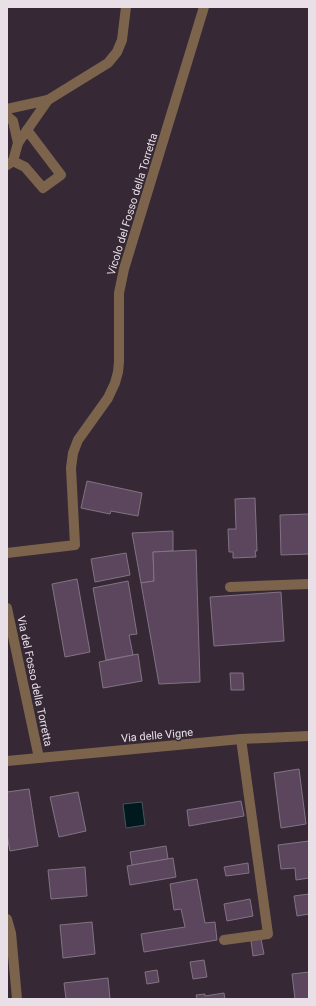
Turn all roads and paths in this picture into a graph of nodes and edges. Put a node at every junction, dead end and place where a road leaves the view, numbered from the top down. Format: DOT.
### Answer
graph roads {
  1 [pos="126,7"];
  2 [pos="204,7"];
  3 [pos="48,100"];
  4 [pos="7,109"];
  5 [pos="7,116"];
  6 [pos="26,130"];
  7 [pos="18,143"];
  8 [pos="10,163"];
  9 [pos="7,552"];
  10 [pos="309,584"];
  11 [pos="230,587"];
  12 [pos="7,608"];
  13 [pos="309,736"];
  14 [pos="241,739"];
  15 [pos="39,758"];
  16 [pos="7,761"];
  17 [pos="7,919"];
  18 [pos="224,940"];
  19 [pos="17,999"];
  1 -- 3 [label="street"];
  2 -- 9 [label="street, Vicolo del Fosso della Torretta"];
  3 -- 4 [label="street"];
  3 -- 6 [label="street"];
  5 -- 7 [label="street"];
  6 -- 7 [label="street"];
  6 -- 8 [label="street"];
  7 -- 8 [label="street"];
  10 -- 11 [label="street"];
  12 -- 15 [label="street, Via del Fosso della Torretta"];
  13 -- 14 [label="street, Via delle Vigne"];
  14 -- 15 [label="street, Via delle Vigne"];
  14 -- 18 [label="street"];
  15 -- 16 [label="street, Via delle Vigne"];
  17 -- 19 [label="street"];
}
